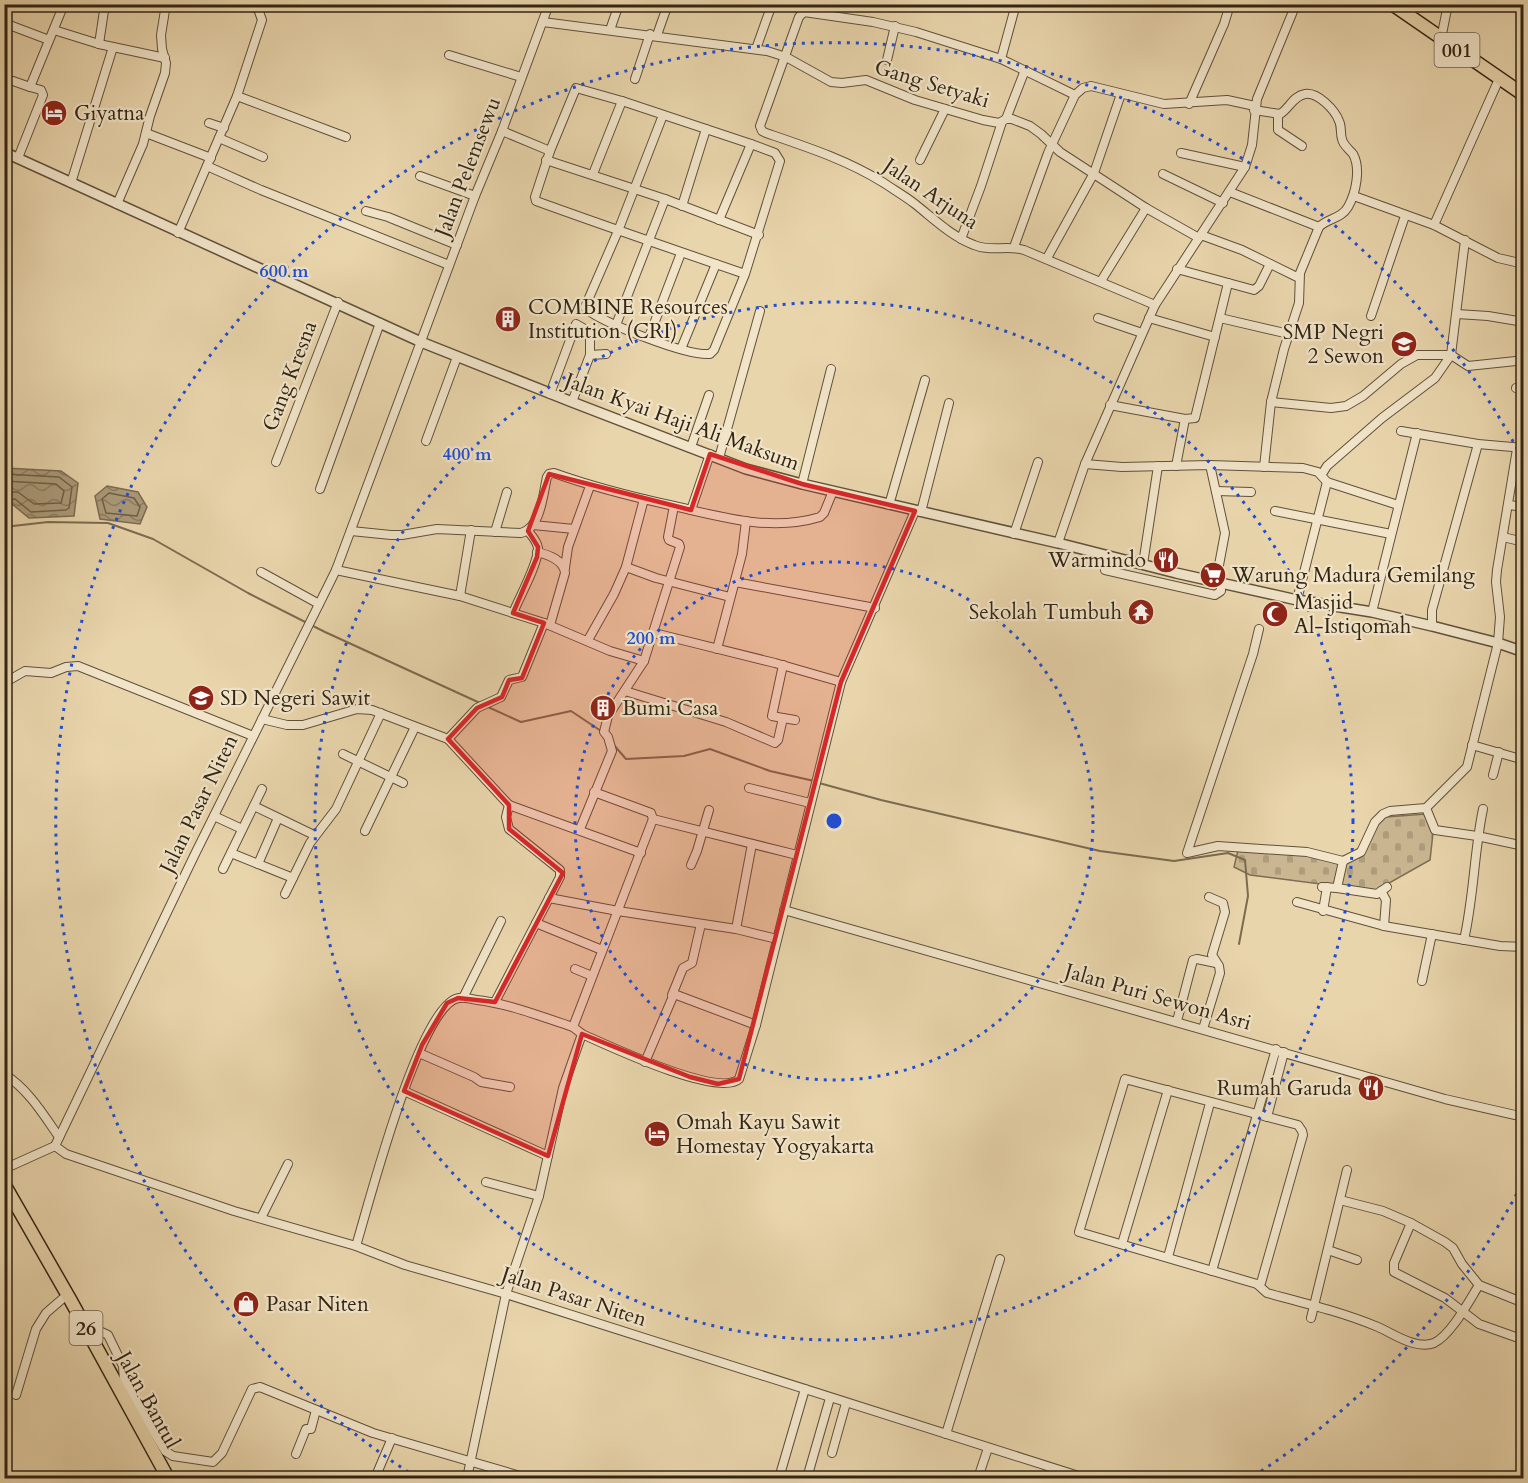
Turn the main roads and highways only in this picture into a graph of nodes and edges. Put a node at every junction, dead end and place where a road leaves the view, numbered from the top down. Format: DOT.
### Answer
graph roads {
  1 [pos="1392,4"];
  2 [pos="1524,94"];
  3 [pos="6,1189"];
  4 [pos="166,1476"];
  1 -- 2 [label="main road, 001"];
  3 -- 4 [label="main road, Jalan Bantul / 26"];
}
